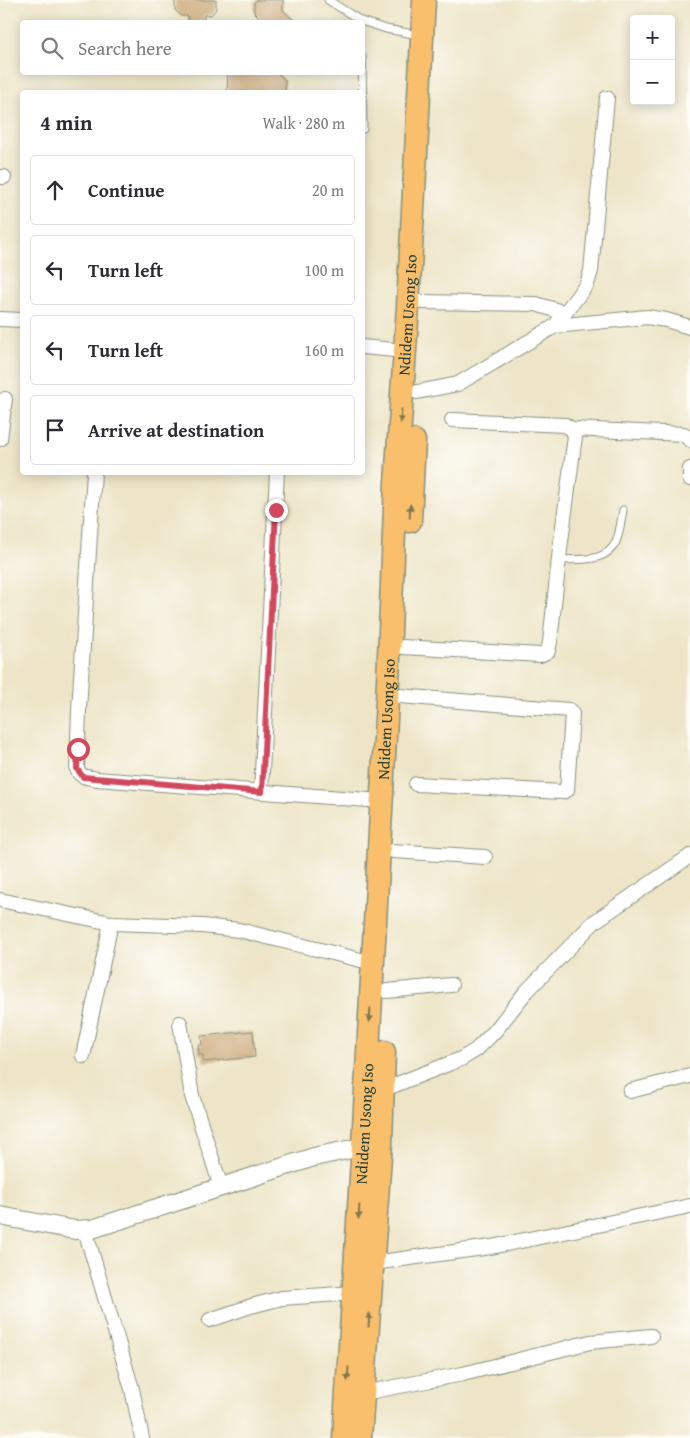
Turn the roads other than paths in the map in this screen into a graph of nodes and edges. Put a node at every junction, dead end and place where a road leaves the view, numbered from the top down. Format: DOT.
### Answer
graph roads {
  1 [pos="328,0"];
  2 [pos="424,0"];
  3 [pos="439,0"];
  4 [pos="358,20"];
  5 [pos="365,23"];
  6 [pos="422,36"];
  7 [pos="362,75"];
  8 [pos="362,90"];
  9 [pos="607,98"];
  10 [pos="422,302"];
  11 [pos="565,313"];
  12 [pos="0,319"];
  13 [pos="20,320"];
  14 [pos="555,326"];
  15 [pos="690,327"];
  16 [pos="365,347"];
  17 [pos="405,351"];
  18 [pos="417,392"];
  19 [pos="5,399"];
  20 [pos="452,420"];
  21 [pos="572,429"];
  22 [pos="0,439"];
  23 [pos="690,440"];
  24 [pos="690,469"];
  25 [pos="94,475"];
  26 [pos="277,475"];
  27 [pos="690,479"];
  28 [pos="623,510"];
  29 [pos="559,560"];
  30 [pos="403,647"];
  31 [pos="400,696"];
  32 [pos="416,784"];
  33 [pos="262,792"];
  34 [pos="381,801"];
  35 [pos="393,851"];
  36 [pos="485,857"];
  37 [pos="687,862"];
  38 [pos="0,900"];
  39 [pos="112,923"];
  40 [pos="373,963"];
  41 [pos="451,985"];
  42 [pos="387,991"];
  43 [pos="180,1023"];
  44 [pos="83,1056"];
  45 [pos="690,1076"];
  46 [pos="382,1090"];
  47 [pos="630,1091"];
  48 [pos="372,1144"];
  49 [pos="221,1187"];
  50 [pos="690,1206"];
  51 [pos="0,1216"];
  52 [pos="85,1230"];
  53 [pos="373,1263"];
  54 [pos="354,1293"];
  55 [pos="210,1320"];
  56 [pos="651,1336"];
  57 [pos="363,1394"];
  58 [pos="142,1438"];
  59 [pos="344,1438"];
  60 [pos="360,1438"];
  1 -- 4 [label="lane"];
  2 -- 6 [label="highway, Ndidem Usong Iso"];
  3 -- 10 [label="highway, Ndidem Usong Iso"];
  5 -- 6 [label="lane"];
  6 -- 17 [label="highway, Ndidem Usong Iso"];
  7 -- 8 [label="lane"];
  9 -- 11 [label="street"];
  10 -- 11 [label="street"];
  10 -- 18 [label="highway, Ndidem Usong Iso"];
  11 -- 14 [label="street"];
  12 -- 13 [label="street"];
  14 -- 15 [label="street"];
  14 -- 18 [label="street"];
  16 -- 17 [label="street"];
  17 -- 34 [label="highway, Ndidem Usong Iso, one-way"];
  30 -- 18 [label="highway, Ndidem Usong Iso, one-way"];
  19 -- 22 [label="street"];
  20 -- 21 [label="street"];
  21 -- 23 [label="street"];
  21 -- 29 [label="street"];
  24 -- 27 [label="street"];
  25 -- 33 [label="street"];
  26 -- 33 [label="street"];
  28 -- 29 [label="lane"];
  29 -- 30 [label="street"];
  30 -- 31 [label="highway, Ndidem Usong Iso"];
  31 -- 32 [label="street"];
  31 -- 35 [label="highway, Ndidem Usong Iso"];
  33 -- 34 [label="street"];
  34 -- 40 [label="highway, Ndidem Usong Iso"];
  35 -- 36 [label="street"];
  35 -- 42 [label="highway, Ndidem Usong Iso"];
  37 -- 46 [label="street"];
  38 -- 39 [label="street"];
  39 -- 40 [label="street"];
  39 -- 44 [label="street"];
  40 -- 48 [label="highway, Ndidem Usong Iso, one-way"];
  41 -- 42 [label="street"];
  42 -- 46 [label="highway, Ndidem Usong Iso"];
  43 -- 49 [label="street"];
  45 -- 47 [label="street"];
  46 -- 48 [label="highway, Ndidem Usong Iso"];
  48 -- 49 [label="street"];
  48 -- 53 [label="highway, Ndidem Usong Iso"];
  48 -- 54 [label="highway, Ndidem Usong Iso, one-way"];
  49 -- 52 [label="street"];
  50 -- 53 [label="street"];
  51 -- 52 [label="street"];
  52 -- 58 [label="street"];
  57 -- 53 [label="highway, Ndidem Usong Iso, one-way"];
  54 -- 55 [label="street"];
  54 -- 59 [label="highway, Ndidem Usong Iso, one-way"];
  56 -- 57 [label="street"];
  57 -- 60 [label="highway, Ndidem Usong Iso"];
}
